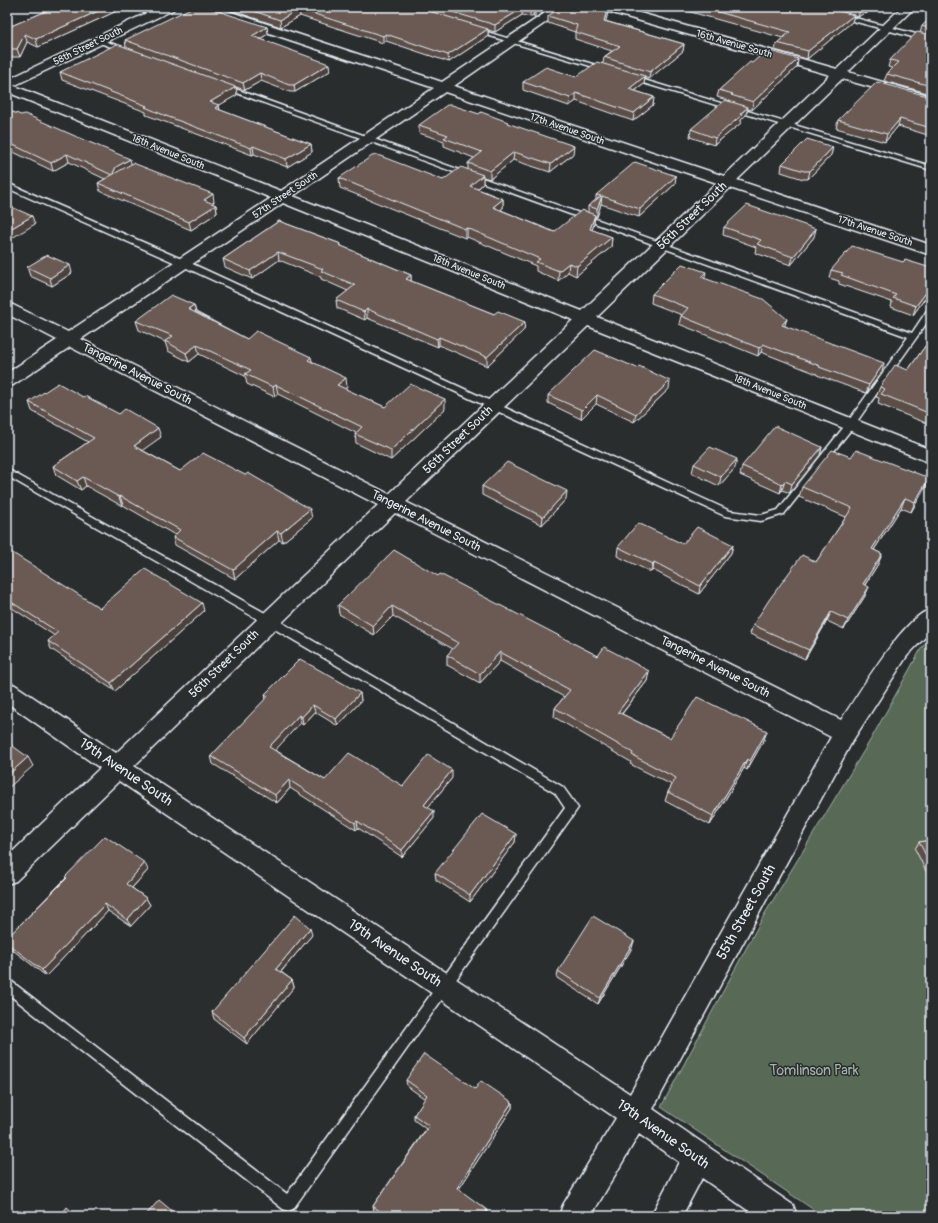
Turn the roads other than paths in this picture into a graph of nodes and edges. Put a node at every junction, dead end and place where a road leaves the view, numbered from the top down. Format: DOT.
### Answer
graph roads {
  1 [pos="169,7"];
  2 [pos="204,7"];
  3 [pos="562,7"];
  4 [pos="606,7"];
  5 [pos="909,7"];
  6 [pos="835,15"];
  7 [pos="467,28"];
  8 [pos="887,28"];
  9 [pos="931,40"];
  10 [pos="98,41"];
  11 [pos="512,41"];
  12 [pos="128,52"];
  13 [pos="611,71"];
  14 [pos="840,74"];
  15 [pos="626,76"];
  16 [pos="218,84"];
  17 [pos="7,86"];
  18 [pos="443,87"];
  19 [pos="931,100"];
  20 [pos="787,124"];
  21 [pos="368,139"];
  22 [pos="931,168"];
  23 [pos="726,183"];
  24 [pos="7,185"];
  25 [pos="282,197"];
  26 [pos="661,246"];
  27 [pos="931,250"];
  28 [pos="183,263"];
  29 [pos="7,308"];
  30 [pos="931,311"];
  31 [pos="585,318"];
  32 [pos="913,336"];
  33 [pos="69,340"];
  34 [pos="7,381"];
  35 [pos="495,405"];
  36 [pos="850,425"];
  37 [pos="931,457"];
  38 [pos="7,472"];
  39 [pos="392,504"];
  40 [pos="931,617"];
  41 [pos="270,621"];
  42 [pos="7,691"];
  43 [pos="845,733"];
  44 [pos="117,767"];
  45 [pos="7,873"];
  46 [pos="7,985"];
  47 [pos="444,986"];
  48 [pos="635,1114"];
  49 [pos="697,1158"];
  50 [pos="574,1216"];
  51 [pos="666,1216"];
  52 [pos="782,1216"];
  1 -- 10 [label="street, 58th Street South"];
  2 -- 18 [label="street, 17th Avenue South"];
  3 -- 11 [label="street, 57th Street South"];
  4 -- 14 [label="street, 16th Avenue South"];
  5 -- 8 [label="street, 56th Street South"];
  6 -- 8 [label="lane"];
  7 -- 11 [label="lane"];
  8 -- 9 [label="lane"];
  8 -- 14 [label="street, 56th Street South"];
  10 -- 12 [label="lane"];
  10 -- 17 [label="street, 58th Street South"];
  11 -- 13 [label="lane"];
  11 -- 18 [label="street, 57th Street South"];
  14 -- 19 [label="street, 16th Avenue South"];
  14 -- 20 [label="street, 56th Street South"];
  15 -- 20 [label="lane"];
  16 -- 21 [label="lane"];
  17 -- 25 [label="street, 18th Avenue South"];
  18 -- 21 [label="street, 57th Street South"];
  18 -- 23 [label="street, 17th Avenue South"];
  20 -- 22 [label="lane"];
  20 -- 23 [label="street, 56th Street South"];
  21 -- 25 [label="street, 57th Street South"];
  21 -- 26 [label="lane"];
  23 -- 26 [label="street, 56th Street South"];
  23 -- 27 [label="street, 17th Avenue South"];
  24 -- 28 [label="lane"];
  25 -- 28 [label="street, 57th Street South"];
  25 -- 31 [label="street, 18th Avenue South"];
  26 -- 31 [label="street, 56th Street South"];
  26 -- 32 [label="lane"];
  28 -- 33 [label="street, 57th Street South"];
  28 -- 35 [label="lane"];
  29 -- 33 [label="street, Tangerine Avenue South"];
  30 -- 32 [label="lane"];
  31 -- 35 [label="street, 56th Street South"];
  31 -- 36 [label="street, 18th Avenue South"];
  32 -- 36 [label="lane"];
  33 -- 34 [label="street, 57th Street South"];
  33 -- 39 [label="street, Tangerine Avenue South"];
  35 -- 36 [label="lane"];
  35 -- 39 [label="street, 56th Street South"];
  36 -- 37 [label="street, 18th Avenue South"];
  38 -- 41 [label="lane"];
  39 -- 41 [label="street, 56th Street South"];
  39 -- 43 [label="street, Tangerine Avenue South"];
  40 -- 43 [label="street, 55th Street South"];
  41 -- 44 [label="street, 56th Street South"];
  41 -- 47 [label="lane"];
  42 -- 44 [label="street, 19th Avenue South"];
  43 -- 48 [label="street, 55th Street South"];
  44 -- 45 [label="street, 56th Street South"];
  44 -- 47 [label="street, 19th Avenue South"];
  46 -- 47 [label="lane"];
  47 -- 48 [label="street, 19th Avenue South"];
  48 -- 49 [label="street, 19th Avenue South"];
  48 -- 50 [label="street, 55th Street South"];
  49 -- 51 [label="street"];
  49 -- 52 [label="street, 19th Avenue South"];
}
